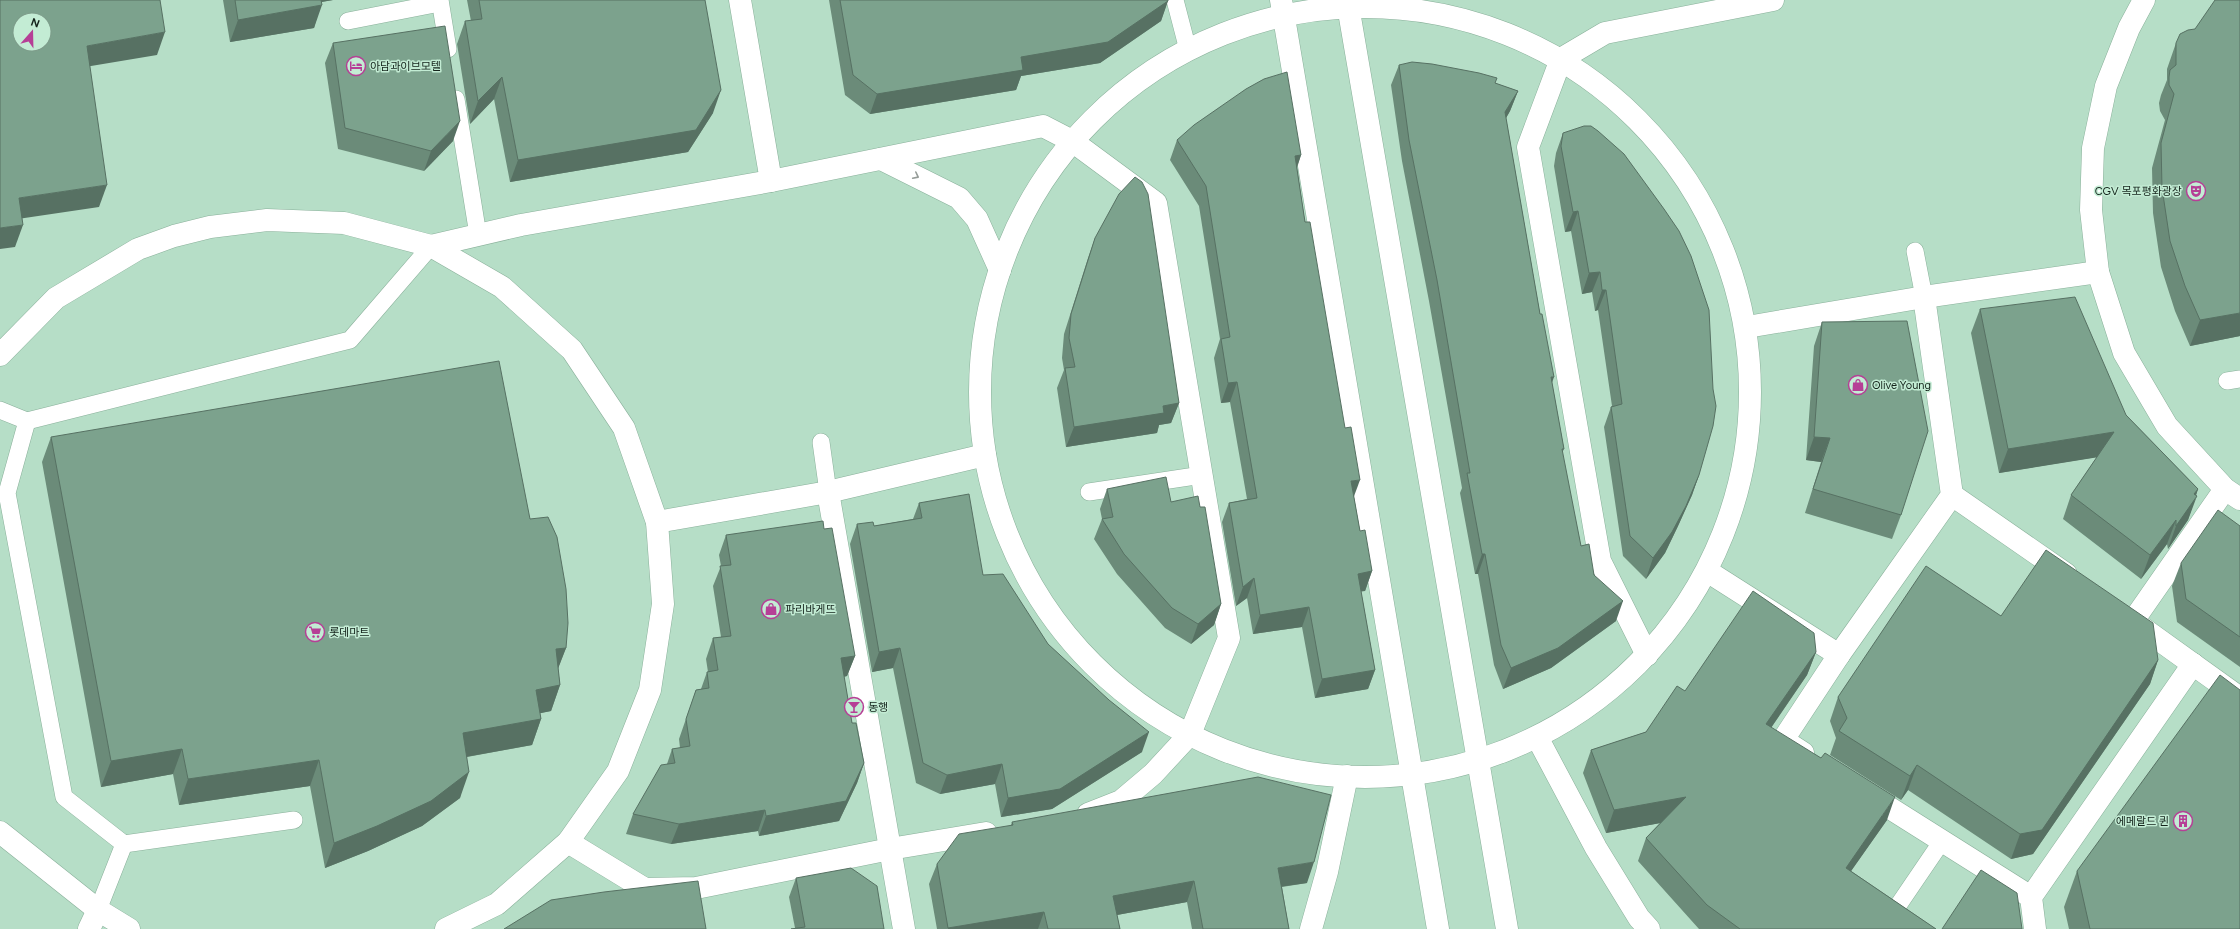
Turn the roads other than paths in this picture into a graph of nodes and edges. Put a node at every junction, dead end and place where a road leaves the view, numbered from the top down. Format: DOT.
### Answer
graph roads {
  1 [pos="740,0"];
  2 [pos="1175,0"];
  3 [pos="1773,0"];
  4 [pos="2144,0"];
  5 [pos="440,1"];
  6 [pos="1348,4"];
  7 [pos="1282,8"];
  8 [pos="348,21"];
  9 [pos="1188,50"];
  10 [pos="1561,59"];
  11 [pos="1072,141"];
  12 [pos="882,159"];
  13 [pos="771,181"];
  14 [pos="478,235"];
  15 [pos="431,246"];
  16 [pos="1915,251"];
  17 [pos="1000,270"];
  18 [pos="2098,272"];
  19 [pos="1924,297"];
  20 [pos="1747,328"];
  21 [pos="0,354"];
  22 [pos="0,410"];
  23 [pos="27,421"];
  24 [pos="821,442"];
  25 [pos="985,455"];
  26 [pos="1202,475"];
  27 [pos="828,492"];
  28 [pos="1089,492"];
  29 [pos="2232,494"];
  30 [pos="1952,495"];
  31 [pos="657,522"];
  32 [pos="1707,571"];
  33 [pos="2081,585"];
  34 [pos="2113,607"];
  35 [pos="2133,620"];
  36 [pos="1839,655"];
  37 [pos="1647,656"];
  38 [pos="2193,664"];
  39 [pos="2240,698"];
  40 [pos="1190,734"];
  41 [pos="1537,737"];
  42 [pos="1478,760"];
  43 [pos="1822,765"];
  44 [pos="1412,774"];
  45 [pos="1347,776"];
  46 [pos="1849,782"];
  47 [pos="1067,819"];
  48 [pos="294,820"];
  49 [pos="1006,829"];
  50 [pos="0,832"];
  51 [pos="1942,841"];
  52 [pos="568,842"];
  53 [pos="124,844"];
  54 [pos="890,849"];
  55 [pos="2031,897"];
  56 [pos="1893,913"];
  57 [pos="93,920"];
  58 [pos="129,929"];
  59 [pos="446,929"];
  60 [pos="904,929"];
  61 [pos="1311,929"];
  62 [pos="1438,929"];
  63 [pos="1507,929"];
  64 [pos="1649,929"];
  65 [pos="2035,929"];
  1 -- 13 [label="street"];
  2 -- 9 [label="lane"];
  3 -- 10 [label="street"];
  4 -- 18 [label="street"];
  5 -- 8 [label="lane"];
  5 -- 14 [label="lane"];
  6 -- 7 [label="street"];
  6 -- 10 [label="street"];
  6 -- 42 [label="street"];
  7 -- 9 [label="street"];
  7 -- 44 [label="street"];
  9 -- 11 [label="street"];
  10 -- 20 [label="street"];
  10 -- 37 [label="street"];
  11 -- 12 [label="street"];
  11 -- 17 [label="street"];
  11 -- 26 [label="street"];
  12 -- 13 [label="street"];
  12 -- 17 [label="street, one-way"];
  13 -- 14 [label="street"];
  14 -- 15 [label="street"];
  15 -- 21 [label="street"];
  15 -- 23 [label="lane"];
  15 -- 31 [label="street"];
  16 -- 19 [label="lane"];
  17 -- 25 [label="street"];
  18 -- 19 [label="street"];
  18 -- 29 [label="street"];
  19 -- 20 [label="street"];
  19 -- 30 [label="street"];
  20 -- 32 [label="street"];
  22 -- 23 [label="lane"];
  23 -- 53 [label="lane"];
  24 -- 27 [label="lane"];
  25 -- 27 [label="street"];
  25 -- 40 [label="street"];
  26 -- 28 [label="lane"];
  26 -- 40 [label="street"];
  27 -- 31 [label="street"];
  27 -- 54 [label="street"];
  29 -- 35 [label="street"];
  30 -- 33 [label="street"];
  30 -- 36 [label="street"];
  31 -- 52 [label="street"];
  32 -- 36 [label="street"];
  32 -- 37 [label="street"];
  34 -- 35 [label="street"];
  35 -- 38 [label="street"];
  36 -- 43 [label="street"];
  37 -- 41 [label="street"];
  38 -- 39 [label="street"];
  38 -- 55 [label="street"];
  40 -- 45 [label="street"];
  40 -- 47 [label="street"];
  41 -- 42 [label="street"];
  41 -- 64 [label="street"];
  42 -- 44 [label="street"];
  42 -- 63 [label="street"];
  44 -- 45 [label="street"];
  44 -- 62 [label="street"];
  45 -- 61 [label="street"];
  46 -- 51 [label="street"];
  48 -- 53 [label="lane"];
  49 -- 54 [label="street"];
  50 -- 57 [label="street"];
  51 -- 55 [label="street"];
  51 -- 56 [label="lane"];
  52 -- 54 [label="street"];
  52 -- 59 [label="street"];
  53 -- 57 [label="lane"];
  54 -- 60 [label="street"];
  55 -- 65 [label="street"];
  57 -- 58 [label="street"];
}
